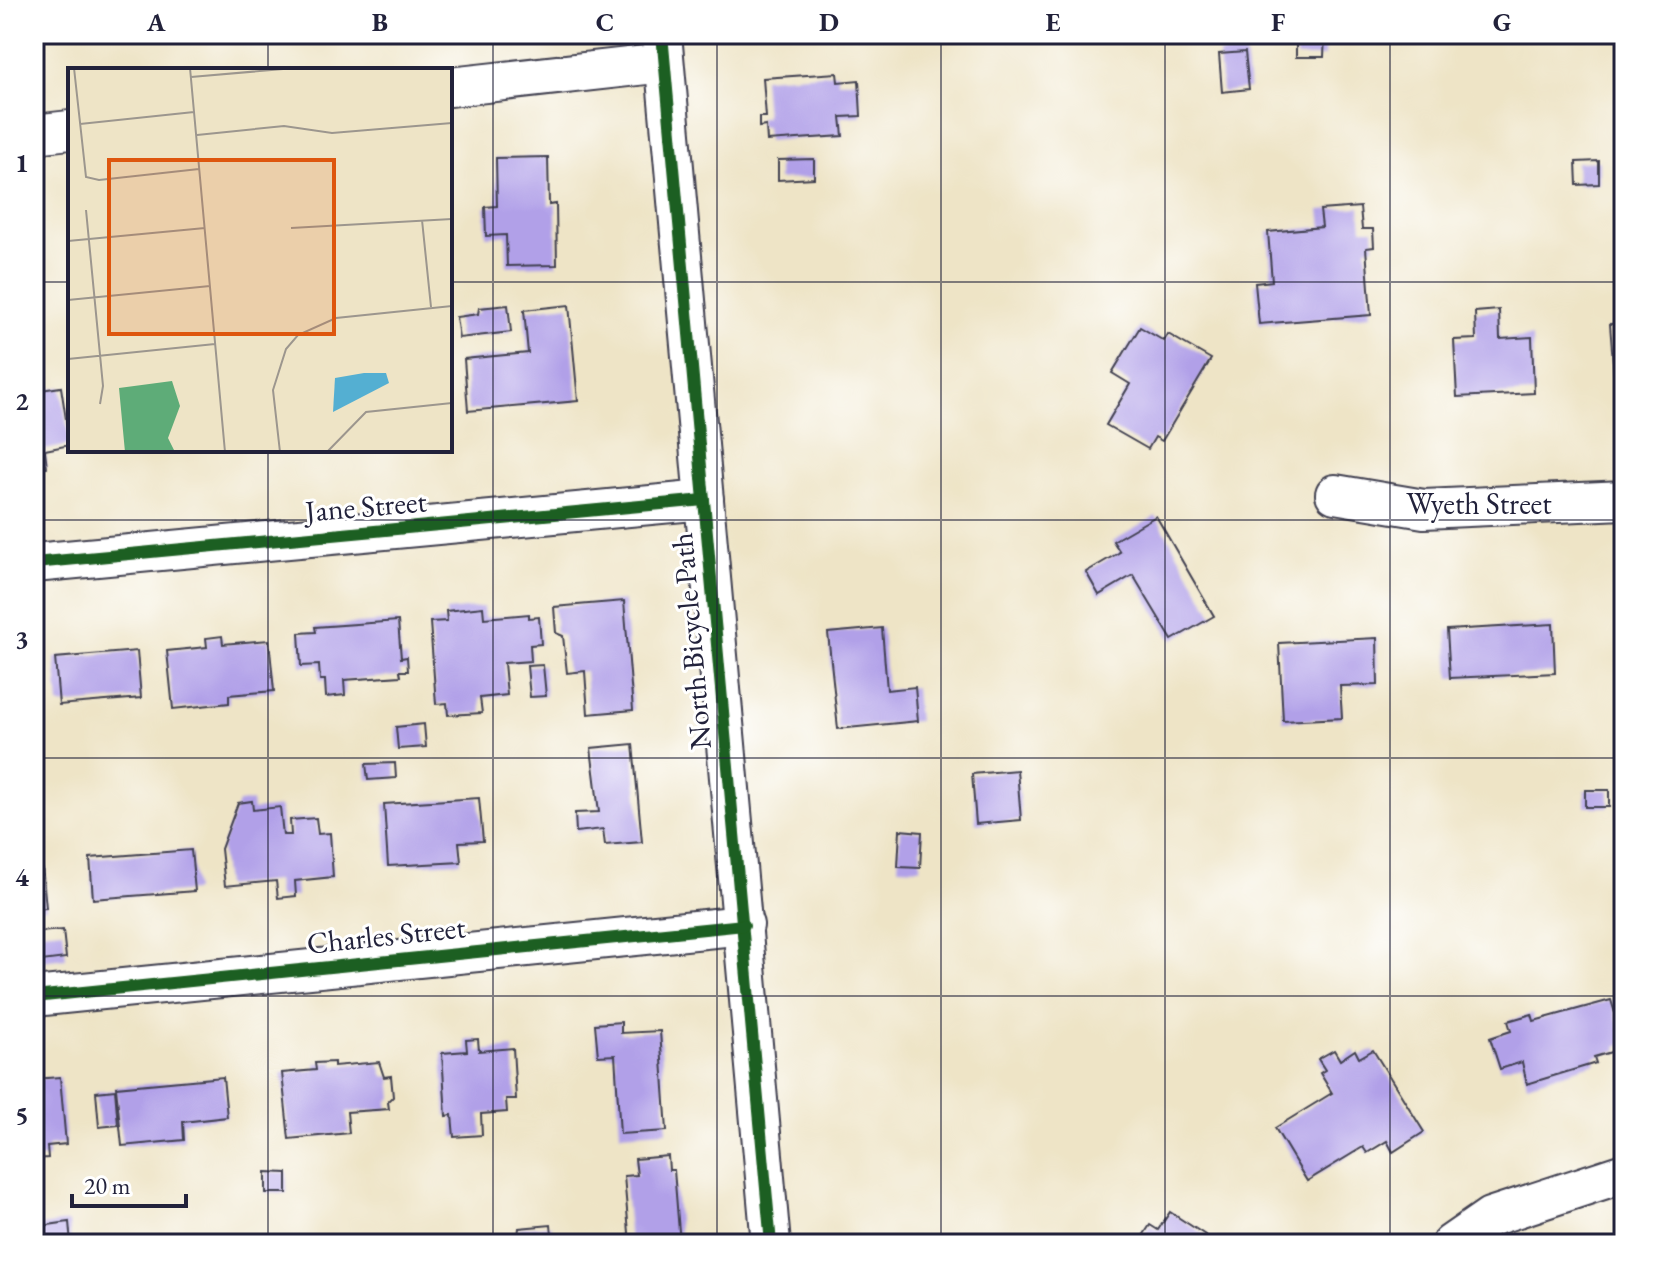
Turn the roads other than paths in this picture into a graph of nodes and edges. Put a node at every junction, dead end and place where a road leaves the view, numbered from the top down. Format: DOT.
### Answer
graph roads {
  1 [pos="663,49"];
  2 [pos="452,87"];
  3 [pos="68,130"];
  4 [pos="34,134"];
  5 [pos="1335,494"];
  6 [pos="704,500"];
  7 [pos="1624,500"];
  8 [pos="34,563"];
  9 [pos="744,925"];
  10 [pos="34,997"];
  11 [pos="1624,1173"];
  12 [pos="771,1244"];
  13 [pos="1451,1244"];
  1 -- 2 [label="street"];
  1 -- 6 [label="street, North Bicycle Path"];
  3 -- 4 [label="street"];
  5 -- 7 [label="street, Wyeth Street"];
  6 -- 8 [label="street, Jane Street"];
  6 -- 9 [label="street, North Bicycle Path"];
  9 -- 10 [label="street, Charles Street"];
  9 -- 12 [label="street, North Bicycle Path"];
  11 -- 13 [label="street"];
}
